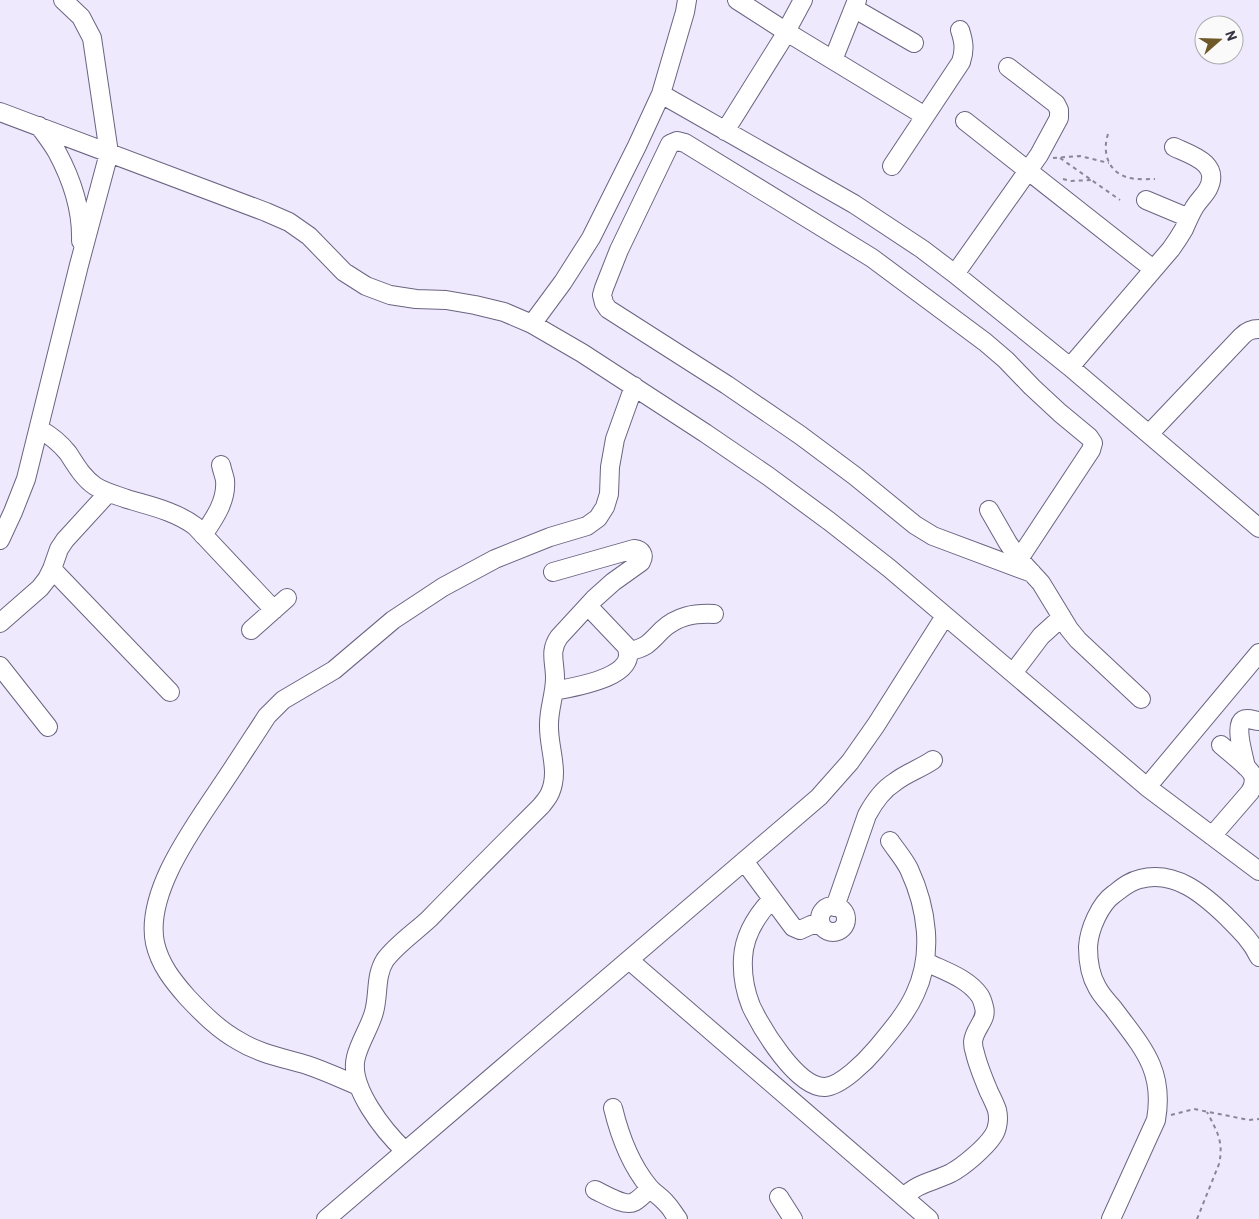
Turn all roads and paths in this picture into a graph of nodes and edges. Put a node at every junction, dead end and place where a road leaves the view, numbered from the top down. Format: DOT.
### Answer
graph roads {
  1 [pos="63,0"];
  2 [pos="687,0"];
  3 [pos="737,0"];
  4 [pos="803,0"];
  5 [pos="856,4"];
  6 [pos="960,30"];
  7 [pos="787,31"];
  8 [pos="914,43"];
  9 [pos="834,60"];
  10 [pos="1008,68"];
  11 [pos="660,94"];
  12 [pos="0,112"];
  13 [pos="925,116"];
  14 [pos="965,121"];
  15 [pos="39,126"];
  16 [pos="725,131"];
  17 [pos="1108,134"];
  18 [pos="1174,147"];
  19 [pos="109,153"];
  20 [pos="1038,155"];
  21 [pos="1060,158"];
  22 [pos="1109,163"];
  23 [pos="892,166"];
  24 [pos="1027,170"];
  25 [pos="1155,179"];
  26 [pos="1120,200"];
  27 [pos="1146,200"];
  28 [pos="1189,218"];
  29 [pos="79,265"];
  30 [pos="1153,269"];
  31 [pos="955,274"];
  32 [pos="532,324"];
  33 [pos="1259,329"];
  34 [pos="1070,367"];
  35 [pos="634,386"];
  36 [pos="38,429"];
  37 [pos="1150,434"];
  38 [pos="221,465"];
  39 [pos="108,493"];
  40 [pos="989,510"];
  41 [pos="1259,528"];
  42 [pos="203,535"];
  43 [pos="0,540"];
  44 [pos="1019,559"];
  45 [pos="52,569"];
  46 [pos="553,572"];
  47 [pos="1032,573"];
  48 [pos="287,598"];
  49 [pos="588,606"];
  50 [pos="274,610"];
  51 [pos="714,614"];
  52 [pos="945,616"];
  53 [pos="1062,617"];
  54 [pos="0,623"];
  55 [pos="251,630"];
  56 [pos="629,651"];
  57 [pos="1259,653"];
  58 [pos="0,666"];
  59 [pos="1013,674"];
  60 [pos="554,691"];
  61 [pos="170,692"];
  62 [pos="1141,699"];
  63 [pos="1259,721"];
  64 [pos="48,727"];
  65 [pos="1221,745"];
  66 [pos="933,760"];
  67 [pos="1246,767"];
  68 [pos="1147,787"];
  69 [pos="1254,796"];
  70 [pos="1212,836"];
  71 [pos="890,841"];
  72 [pos="744,861"];
  73 [pos="1259,871"];
  74 [pos="772,898"];
  75 [pos="1259,957"];
  76 [pos="629,960"];
  77 [pos="926,962"];
  78 [pos="359,1086"];
  79 [pos="614,1108"];
  80 [pos="1207,1112"];
  81 [pos="1259,1119"];
  82 [pos="1156,1120"];
  83 [pos="405,1151"];
  84 [pos="650,1188"];
  85 [pos="595,1190"];
  86 [pos="779,1197"];
  87 [pos="904,1197"];
  88 [pos="788,1217"];
  89 [pos="326,1219"];
  90 [pos="678,1219"];
  91 [pos="929,1219"];
  92 [pos="1111,1219"];
  93 [pos="1196,1219"];
  1 -- 19 [label="street"];
  2 -- 11 [label="street"];
  3 -- 7 [label="street"];
  4 -- 7 [label="street"];
  5 -- 8 [label="street"];
  5 -- 9 [label="street"];
  6 -- 13 [label="street"];
  7 -- 9 [label="street"];
  7 -- 16 [label="street"];
  9 -- 13 [label="street"];
  10 -- 20 [label="street"];
  11 -- 16 [label="street"];
  11 -- 32 [label="street"];
  12 -- 15 [label="street"];
  13 -- 23 [label="street"];
  14 -- 24 [label="street"];
  15 -- 19 [label="street"];
  15 -- 29 [label="street"];
  16 -- 31 [label="street"];
  17 -- 22 [label="path"];
  18 -- 28 [label="street"];
  19 -- 29 [label="street"];
  19 -- 32 [label="street"];
  20 -- 21 [label="path"];
  20 -- 24 [label="street"];
  21 -- 22 [label="path"];
  21 -- 26 [label="path"];
  22 -- 25 [label="path"];
  24 -- 30 [label="street"];
  24 -- 31 [label="street"];
  27 -- 28 [label="street"];
  28 -- 30 [label="street"];
  29 -- 36 [label="street"];
  30 -- 34 [label="street"];
  31 -- 34 [label="street"];
  32 -- 35 [label="street"];
  33 -- 37 [label="street"];
  34 -- 37 [label="street"];
  35 -- 52 [label="street"];
  35 -- 78 [label="street"];
  36 -- 39 [label="street"];
  36 -- 43 [label="street"];
  37 -- 41 [label="street"];
  38 -- 42 [label="street"];
  39 -- 42 [label="street"];
  39 -- 45 [label="street"];
  40 -- 44 [label="street"];
  42 -- 50 [label="street"];
  44 -- 47 [label="street"];
  44 -- 47 [label="street"];
  45 -- 54 [label="street"];
  45 -- 61 [label="street"];
  46 -- 49 [label="street"];
  47 -- 53 [label="street"];
  48 -- 50 [label="street"];
  49 -- 56 [label="street"];
  49 -- 60 [label="street"];
  50 -- 55 [label="street"];
  51 -- 56 [label="street"];
  52 -- 59 [label="street"];
  52 -- 72 [label="street"];
  53 -- 59 [label="street"];
  53 -- 62 [label="street"];
  56 -- 60 [label="street"];
  57 -- 68 [label="street"];
  58 -- 64 [label="street"];
  59 -- 68 [label="street"];
  60 -- 78 [label="street"];
  63 -- 67 [label="street"];
  65 -- 67 [label="street"];
  66 -- 74 [label="street"];
  67 -- 69 [label="street"];
  68 -- 70 [label="street"];
  69 -- 70 [label="street"];
  70 -- 73 [label="street"];
  71 -- 77 [label="street"];
  72 -- 74 [label="street"];
  72 -- 76 [label="street"];
  74 -- 77 [label="street"];
  75 -- 82 [label="street"];
  76 -- 83 [label="street"];
  76 -- 87 [label="street"];
  77 -- 87 [label="street"];
  78 -- 83 [label="street"];
  79 -- 84 [label="street"];
  80 -- 81 [label="path"];
  80 -- 82 [label="path"];
  80 -- 93 [label="path"];
  82 -- 92 [label="street"];
  83 -- 89 [label="street"];
  84 -- 85 [label="street"];
  84 -- 90 [label="street"];
  86 -- 88 [label="street"];
  87 -- 91 [label="street"];
}
